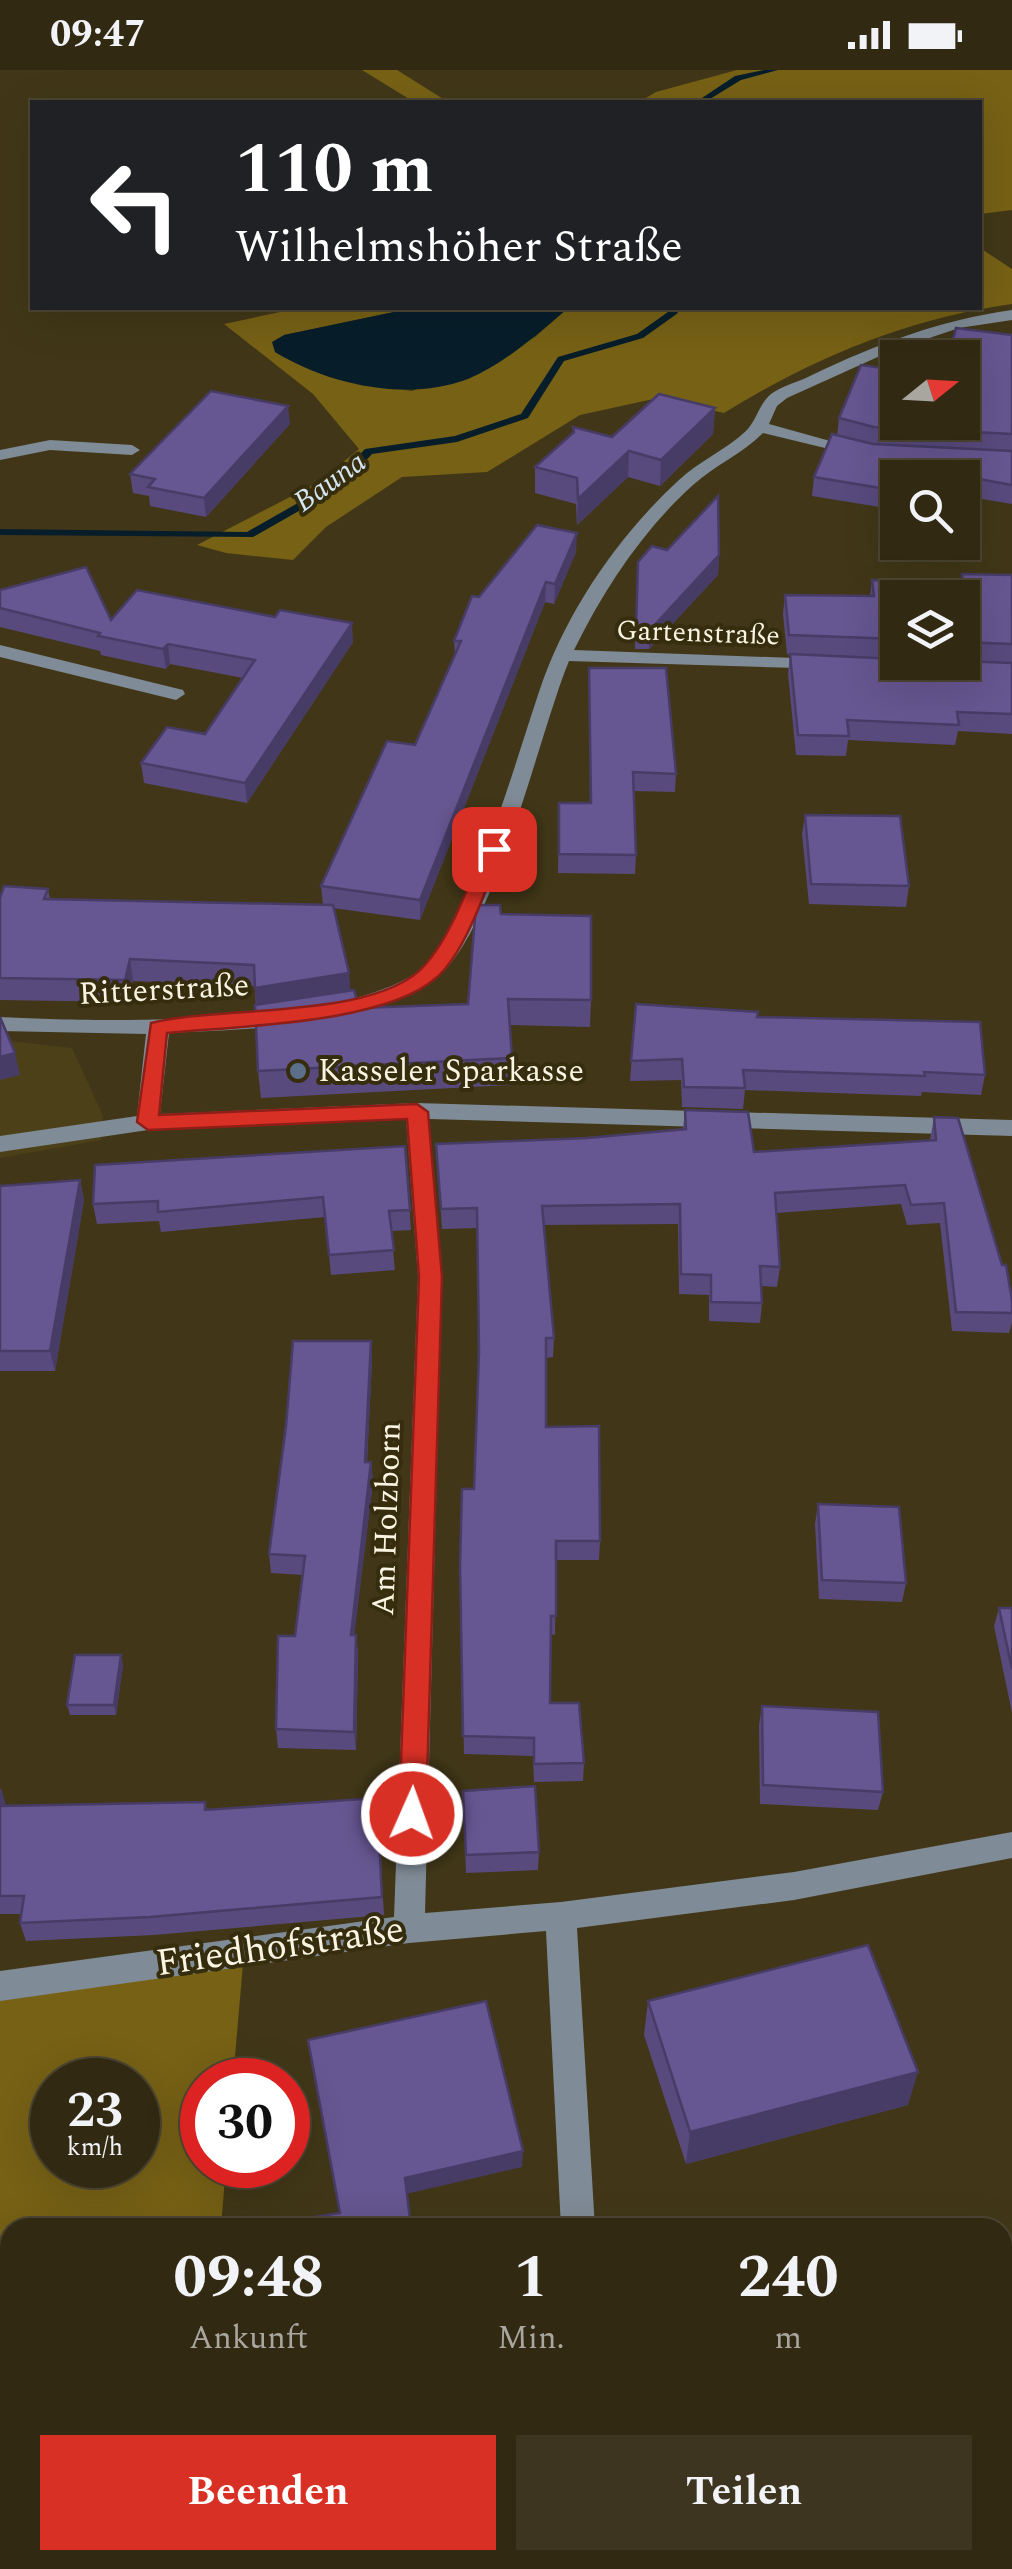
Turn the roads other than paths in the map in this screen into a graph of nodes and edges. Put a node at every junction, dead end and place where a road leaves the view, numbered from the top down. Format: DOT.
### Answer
graph roads {
  1 [pos="1012,314"];
  2 [pos="759,427"];
  3 [pos="132,450"];
  4 [pos="870,454"];
  5 [pos="0,455"];
  6 [pos="0,651"];
  7 [pos="562,655"];
  8 [pos="836,666"];
  9 [pos="176,694"];
  10 [pos="0,1024"];
  11 [pos="158,1028"];
  12 [pos="417,1112"];
  13 [pos="148,1122"];
  14 [pos="1012,1128"];
  15 [pos="0,1144"];
  16 [pos="1012,1845"];
  17 [pos="561,1916"];
  18 [pos="408,1929"];
  19 [pos="0,1986"];
  20 [pos="577,2218"];
  1 -- 2 [label="street, Ritterstraße"];
  2 -- 4 [label="street"];
  2 -- 7 [label="street, Ritterstraße"];
  3 -- 5 [label="street"];
  6 -- 9 [label="street"];
  7 -- 8 [label="street, Gartenstraße"];
  7 -- 11 [label="street, Ritterstraße"];
  10 -- 11 [label="street, Ritterstraße"];
  11 -- 13 [label="street"];
  12 -- 13 [label="street"];
  12 -- 14 [label="street"];
  12 -- 18 [label="street, Am Holzborn"];
  13 -- 15 [label="street"];
  16 -- 17 [label="street, Friedhofstraße"];
  17 -- 18 [label="street, Friedhofstraße"];
  17 -- 20 [label="street"];
  18 -- 19 [label="street, Friedhofstraße"];
}
